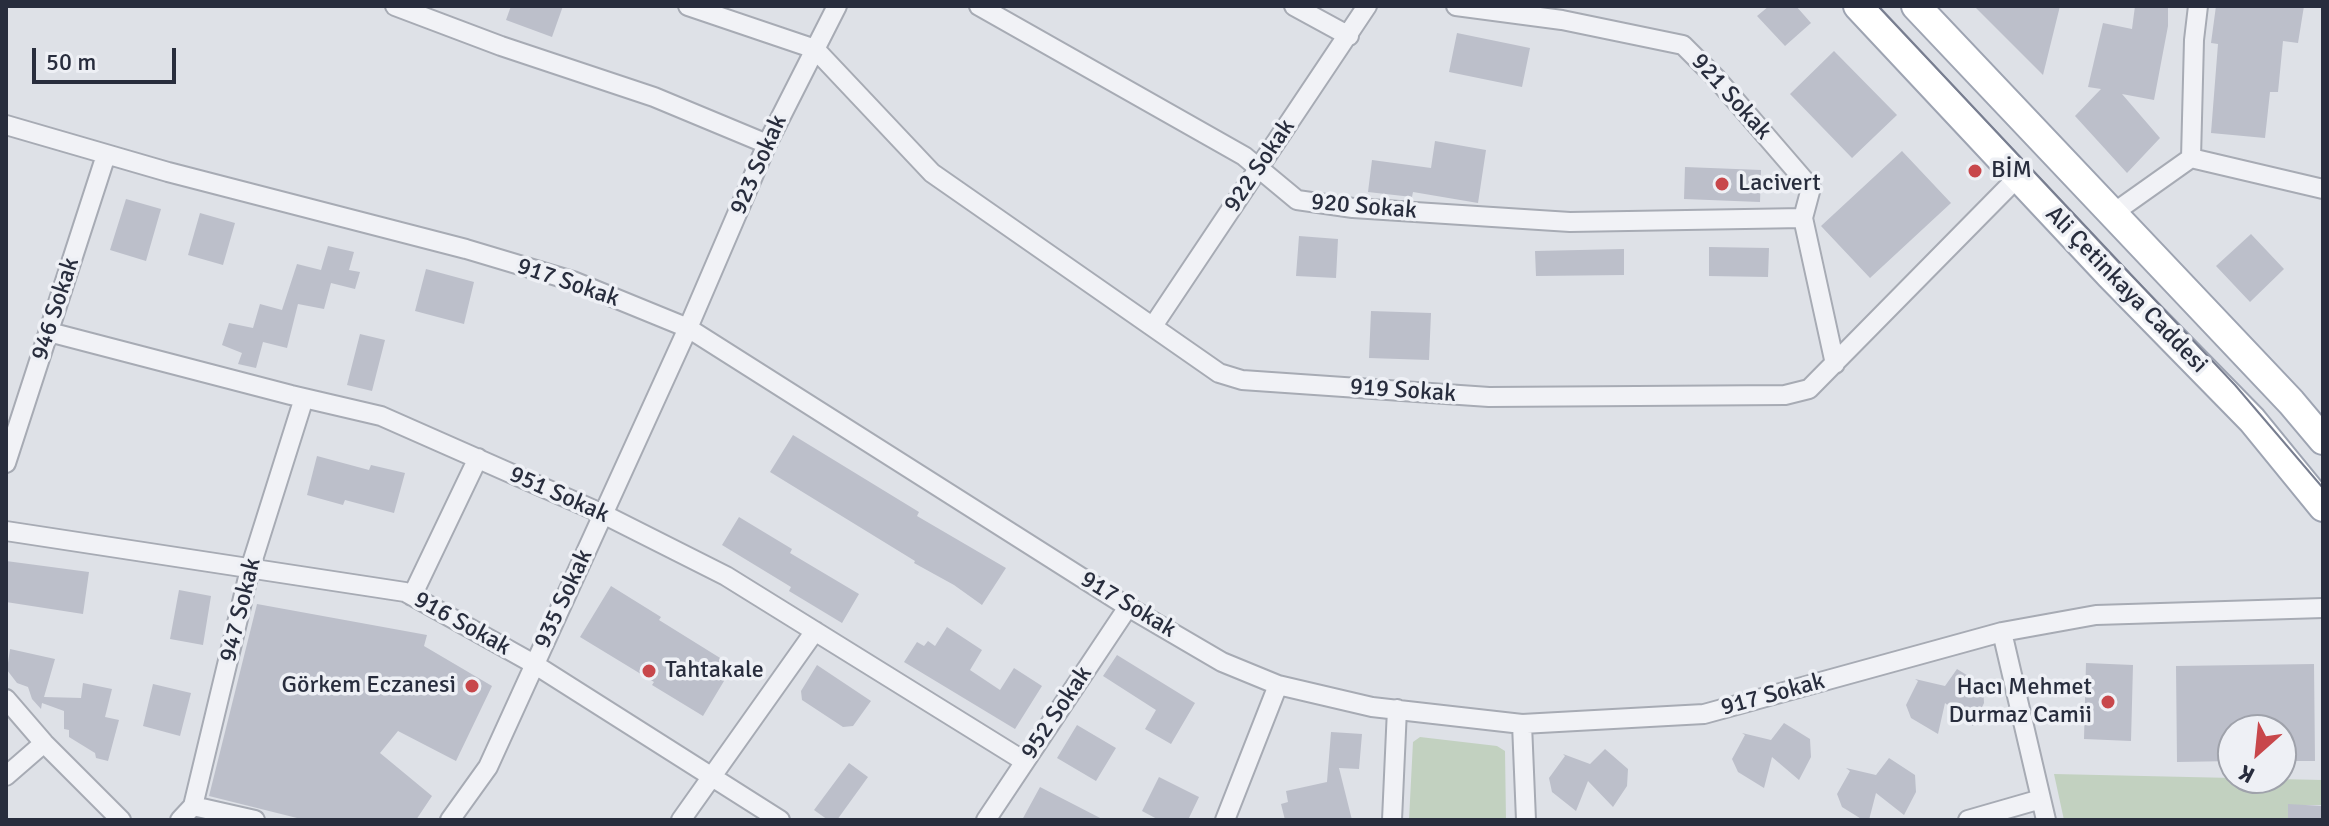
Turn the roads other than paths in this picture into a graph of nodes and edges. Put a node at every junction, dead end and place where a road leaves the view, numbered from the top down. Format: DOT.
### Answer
graph roads {
  1 [pos="395,6"];
  2 [pos="688,6"];
  3 [pos="837,6"];
  4 [pos="979,6"];
  5 [pos="1294,6"];
  6 [pos="1367,6"];
  7 [pos="1456,6"];
  8 [pos="1858,6"];
  9 [pos="1916,6"];
  10 [pos="2198,6"];
  11 [pos="1349,36"];
  12 [pos="815,49"];
  13 [pos="6,125"];
  14 [pos="767,144"];
  15 [pos="106,155"];
  16 [pos="2191,158"];
  17 [pos="1258,167"];
  18 [pos="2018,177"];
  19 [pos="2323,189"];
  20 [pos="2112,214"];
  21 [pos="1803,218"];
  22 [pos="1153,326"];
  23 [pos="688,328"];
  24 [pos="49,332"];
  25 [pos="1835,364"];
  26 [pos="304,398"];
  27 [pos="2323,440"];
  28 [pos="478,458"];
  29 [pos="6,463"];
  30 [pos="2323,507"];
  31 [pos="603,514"];
  32 [pos="6,531"];
  33 [pos="250,569"];
  34 [pos="412,596"];
  35 [pos="1128,607"];
  36 [pos="2323,608"];
  37 [pos="815,631"];
  38 [pos="2002,632"];
  39 [pos="534,664"];
  40 [pos="1278,685"];
  41 [pos="6,699"];
  42 [pos="1397,709"];
  43 [pos="1522,724"];
  44 [pos="44,743"];
  45 [pos="1024,761"];
  46 [pos="6,776"];
  47 [pos="713,777"];
  48 [pos="2041,799"];
  49 [pos="186,813"];
  50 [pos="121,820"];
  51 [pos="255,820"];
  52 [pos="450,820"];
  53 [pos="681,820"];
  54 [pos="780,820"];
  55 [pos="986,820"];
  56 [pos="1225,820"];
  57 [pos="1392,820"];
  58 [pos="1526,820"];
  59 [pos="1968,820"];
  60 [pos="2046,820"];
  1 -- 14 [label="street"];
  2 -- 12 [label="street"];
  3 -- 12 [label="street, 923 Sokak"];
  4 -- 17 [label="street, 920 Sokak"];
  5 -- 11 [label="street"];
  6 -- 11 [label="street, 922 Sokak"];
  7 -- 21 [label="street, 921 Sokak"];
  8 -- 18 [label="main road, Ali Çetinkaya Caddesi"];
  9 -- 20 [label="main road"];
  10 -- 16 [label="street"];
  11 -- 17 [label="street, 922 Sokak"];
  12 -- 14 [label="street, 923 Sokak"];
  12 -- 22 [label="street, 919 Sokak"];
  13 -- 15 [label="street, 917 Sokak"];
  14 -- 23 [label="street, 923 Sokak"];
  15 -- 23 [label="street, 917 Sokak"];
  15 -- 24 [label="street, 946 Sokak"];
  16 -- 19 [label="street"];
  16 -- 20 [label="street"];
  17 -- 21 [label="street, 920 Sokak"];
  17 -- 22 [label="street, 922 Sokak"];
  18 -- 25 [label="street, 919 Sokak"];
  18 -- 30 [label="main road, Ali Çetinkaya Caddesi"];
  20 -- 27 [label="main road"];
  21 -- 25 [label="street, 921 Sokak"];
  22 -- 25 [label="street, 919 Sokak"];
  23 -- 31 [label="street, 935 Sokak"];
  23 -- 35 [label="street, 917 Sokak"];
  24 -- 26 [label="street, 951 Sokak"];
  24 -- 29 [label="street, 946 Sokak"];
  26 -- 28 [label="street, 951 Sokak"];
  26 -- 33 [label="street, 947 Sokak"];
  28 -- 31 [label="street, 951 Sokak"];
  28 -- 34 [label="street"];
  31 -- 37 [label="street, 951 Sokak"];
  31 -- 39 [label="street, 935 Sokak"];
  32 -- 33 [label="street, 916 Sokak"];
  33 -- 34 [label="street, 916 Sokak"];
  33 -- 49 [label="street, 947 Sokak"];
  34 -- 39 [label="street, 916 Sokak"];
  35 -- 40 [label="street, 917 Sokak"];
  35 -- 45 [label="street, 952 Sokak"];
  36 -- 38 [label="street, 917 Sokak"];
  37 -- 45 [label="street, 951 Sokak"];
  37 -- 47 [label="street"];
  38 -- 43 [label="street, 917 Sokak"];
  38 -- 48 [label="street"];
  39 -- 47 [label="street, 916 Sokak"];
  39 -- 52 [label="street, 935 Sokak"];
  40 -- 42 [label="street, 917 Sokak"];
  40 -- 56 [label="street"];
  41 -- 44 [label="street"];
  42 -- 43 [label="street, 917 Sokak"];
  42 -- 57 [label="street"];
  43 -- 58 [label="street"];
  44 -- 46 [label="street"];
  44 -- 50 [label="street"];
  45 -- 55 [label="street, 952 Sokak"];
  47 -- 53 [label="street"];
  47 -- 54 [label="street, 916 Sokak"];
  48 -- 59 [label="street"];
  48 -- 60 [label="street"];
  49 -- 51 [label="street"];
}
